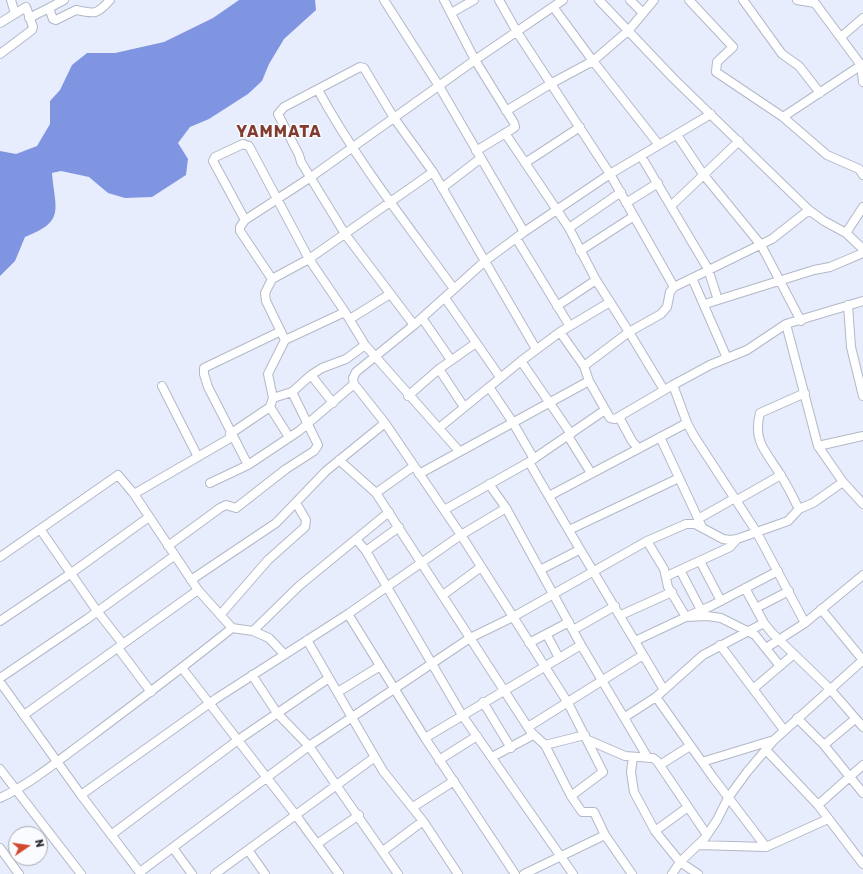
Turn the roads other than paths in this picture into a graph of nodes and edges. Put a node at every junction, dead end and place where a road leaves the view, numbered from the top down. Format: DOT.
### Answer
graph roads {
  1 [pos="11,0"];
  2 [pos="64,0"];
  3 [pos="110,0"];
  4 [pos="444,0"];
  5 [pos="474,0"];
  6 [pos="499,0"];
  7 [pos="564,0"];
  8 [pos="599,0"];
  9 [pos="630,0"];
  10 [pos="654,0"];
  11 [pos="689,0"];
  12 [pos="742,0"];
  13 [pos="797,0"];
  14 [pos="386,1"];
  15 [pos="27,3"];
  16 [pos="49,8"];
  17 [pos="554,8"];
  18 [pos="642,12"];
  19 [pos="451,13"];
  20 [pos="15,14"];
  21 [pos="29,18"];
  22 [pos="863,18"];
  23 [pos="0,22"];
  24 [pos="629,30"];
  25 [pos="517,32"];
  26 [pos="840,37"];
  27 [pos="0,54"];
  28 [pos="475,60"];
  29 [pos="593,61"];
  30 [pos="862,65"];
  31 [pos="863,82"];
  32 [pos="552,83"];
  33 [pos="439,86"];
  34 [pos="318,90"];
  35 [pos="820,93"];
  36 [pos="506,111"];
  37 [pos="711,114"];
  38 [pos="783,117"];
  39 [pos="394,118"];
  40 [pos="580,126"];
  41 [pos="505,133"];
  42 [pos="677,135"];
  43 [pos="739,141"];
  44 [pos="659,145"];
  45 [pos="353,146"];
  46 [pos="476,150"];
  47 [pos="641,156"];
  48 [pos="481,158"];
  49 [pos="525,163"];
  50 [pos="433,172"];
  51 [pos="610,174"];
  52 [pos="703,174"];
  53 [pos="863,175"];
  54 [pos="311,177"];
  55 [pos="658,183"];
  56 [pos="442,188"];
  57 [pos="621,192"];
  58 [pos="276,199"];
  59 [pos="390,202"];
  60 [pos="626,203"];
  61 [pos="671,206"];
  62 [pos="863,208"];
  63 [pos="558,210"];
  64 [pos="809,210"];
  65 [pos="634,216"];
  66 [pos="245,220"];
  67 [pos="569,228"];
  68 [pos="524,232"];
  69 [pos="846,233"];
  70 [pos="345,234"];
  71 [pos="516,238"];
  72 [pos="761,245"];
  73 [pos="863,249"];
  74 [pos="580,251"];
  75 [pos="863,254"];
  76 [pos="309,259"];
  77 [pos="485,261"];
  78 [pos="708,269"];
  79 [pos="692,278"];
  80 [pos="272,279"];
  81 [pos="596,280"];
  82 [pos="780,281"];
  83 [pos="674,287"];
  84 [pos="454,289"];
  85 [pos="390,294"];
  86 [pos="445,298"];
  87 [pos="718,300"];
  88 [pos="863,301"];
  89 [pos="610,302"];
  90 [pos="705,304"];
  91 [pos="848,305"];
  92 [pos="557,306"];
  93 [pos="348,316"];
  94 [pos="422,318"];
  95 [pos="801,321"];
  96 [pos="786,324"];
  97 [pos="414,325"];
  98 [pos="569,325"];
  99 [pos="279,332"];
  100 [pos="560,332"];
  101 [pos="630,332"];
  102 [pos="285,340"];
  103 [pos="476,343"];
  104 [pos="365,345"];
  105 [pos="536,349"];
  106 [pos="375,357"];
  107 [pos="727,358"];
  108 [pos="451,360"];
  109 [pos="521,361"];
  110 [pos="584,366"];
  111 [pos="438,370"];
  112 [pos="311,375"];
  113 [pos="500,377"];
  114 [pos="589,381"];
  115 [pos="354,384"];
  116 [pos="673,385"];
  117 [pos="162,386"];
  118 [pos="489,386"];
  119 [pos="664,390"];
  120 [pos="292,392"];
  121 [pos="805,393"];
  122 [pos="408,396"];
  123 [pos="863,396"];
  124 [pos="273,398"];
  125 [pos="549,402"];
  126 [pos="333,403"];
  127 [pos="270,407"];
  128 [pos="464,407"];
  129 [pos="605,410"];
  130 [pos="619,417"];
  131 [pos="512,421"];
  132 [pos="385,423"];
  133 [pos="687,423"];
  134 [pos="307,424"];
  135 [pos="439,428"];
  136 [pos="231,435"];
  137 [pos="570,435"];
  138 [pos="863,436"];
  139 [pos="289,437"];
  140 [pos="660,437"];
  141 [pos="818,446"];
  142 [pos="638,448"];
  143 [pos="459,451"];
  144 [pos="198,457"];
  145 [pos="339,460"];
  146 [pos="531,461"];
  147 [pos="248,465"];
  148 [pos="414,466"];
  149 [pos="591,473"];
  150 [pos="419,474"];
  151 [pos="781,475"];
  152 [pos="679,478"];
  153 [pos="842,482"];
  154 [pos="210,483"];
  155 [pos="489,484"];
  156 [pos="376,493"];
  157 [pos="134,494"];
  158 [pos="548,496"];
  159 [pos="736,499"];
  160 [pos="296,503"];
  161 [pos="863,504"];
  162 [pos="506,508"];
  163 [pos="799,509"];
  164 [pos="444,510"];
  165 [pos="389,512"];
  166 [pos="149,517"];
  167 [pos="698,519"];
  168 [pos="399,527"];
  169 [pos="702,528"];
  170 [pos="40,529"];
  171 [pos="568,530"];
  172 [pos="756,531"];
  173 [pos="461,535"];
  174 [pos="356,539"];
  175 [pos="736,539"];
  176 [pos="647,541"];
  177 [pos="168,546"];
  178 [pos="578,550"];
  179 [pos="366,551"];
  180 [pos="174,556"];
  181 [pos="0,557"];
  182 [pos="700,561"];
  183 [pos="423,563"];
  184 [pos="481,567"];
  185 [pos="540,570"];
  186 [pos="680,570"];
  187 [pos="778,571"];
  188 [pos="593,572"];
  189 [pos="70,574"];
  190 [pos="863,575"];
  191 [pos="667,576"];
  192 [pos="191,580"];
  193 [pos="388,588"];
  194 [pos="745,588"];
  195 [pos="198,590"];
  196 [pos="789,591"];
  197 [pos="672,592"];
  198 [pos="443,594"];
  199 [pos="553,594"];
  200 [pos="720,601"];
  201 [pos="615,606"];
  202 [pos="756,608"];
  203 [pos="701,610"];
  204 [pos="821,610"];
  205 [pos="97,611"];
  206 [pos="221,614"];
  207 [pos="348,614"];
  208 [pos="621,615"];
  209 [pos="513,617"];
  210 [pos="686,617"];
  211 [pos="0,621"];
  212 [pos="764,623"];
  213 [pos="805,623"];
  214 [pos="571,626"];
  215 [pos="232,628"];
  216 [pos="253,631"];
  217 [pos="748,631"];
  218 [pos="547,635"];
  219 [pos="470,638"];
  220 [pos="779,639"];
  221 [pos="307,640"];
  222 [pos="635,641"];
  223 [pos="529,643"];
  224 [pos="581,645"];
  225 [pos="720,645"];
  226 [pos="120,646"];
  227 [pos="766,648"];
  228 [pos="284,654"];
  229 [pos="794,654"];
  230 [pos="643,655"];
  231 [pos="560,658"];
  232 [pos="863,660"];
  233 [pos="432,662"];
  234 [pos="380,666"];
  235 [pos="544,666"];
  236 [pos="780,666"];
  237 [pos="182,668"];
  238 [pos="252,675"];
  239 [pos="0,678"];
  240 [pos="329,678"];
  241 [pos="603,681"];
  242 [pos="0,682"];
  243 [pos="830,689"];
  244 [pos="396,690"];
  245 [pos="504,690"];
  246 [pos="664,690"];
  247 [pos="753,690"];
  248 [pos="150,692"];
  249 [pos="338,692"];
  250 [pos="656,697"];
  251 [pos="483,702"];
  252 [pos="568,702"];
  253 [pos="210,703"];
  254 [pos="277,713"];
  255 [pos="24,715"];
  256 [pos="462,715"];
  257 [pos="353,717"];
  258 [pos="625,717"];
  259 [pos="797,718"];
  260 [pos="855,719"];
  261 [pos="528,727"];
  262 [pos="863,727"];
  263 [pos="784,730"];
  264 [pos="533,735"];
  265 [pos="477,736"];
  266 [pos="586,737"];
  267 [pos="425,738"];
  268 [pos="238,740"];
  269 [pos="774,740"];
  270 [pos="544,745"];
  271 [pos="824,745"];
  272 [pos="309,746"];
  273 [pos="690,746"];
  274 [pos="511,748"];
  275 [pos="766,750"];
  276 [pos="375,757"];
  277 [pos="492,757"];
  278 [pos="633,757"];
  279 [pos="648,758"];
  280 [pos="439,760"];
  281 [pos="57,761"];
  282 [pos="702,762"];
  283 [pos="660,765"];
  284 [pos="863,766"];
  285 [pos="0,769"];
  286 [pos="266,777"];
  287 [pos="849,778"];
  288 [pos="454,781"];
  289 [pos="336,784"];
  290 [pos="16,791"];
  291 [pos="863,793"];
  292 [pos="81,795"];
  293 [pos="571,796"];
  294 [pos="0,798"];
  295 [pos="728,798"];
  296 [pos="818,805"];
  297 [pos="413,807"];
  298 [pos="688,807"];
  299 [pos="295,814"];
  300 [pos="359,814"];
  301 [pos="828,819"];
  302 [pos="423,821"];
  303 [pos="655,831"];
  304 [pos="111,835"];
  305 [pos="605,835"];
  306 [pos="707,835"];
  307 [pos="317,844"];
  308 [pos="698,845"];
  309 [pos="766,847"];
  310 [pos="173,848"];
  311 [pos="248,850"];
  312 [pos="1,851"];
  313 [pos="383,851"];
  314 [pos="559,856"];
  315 [pos="680,862"];
  316 [pos="863,864"];
  317 [pos="141,873"];
  318 [pos="19,874"];
  319 [pos="80,874"];
  320 [pos="192,874"];
  321 [pos="215,874"];
  322 [pos="265,874"];
  323 [pos="339,874"];
  324 [pos="398,874"];
  325 [pos="458,874"];
  326 [pos="515,874"];
  327 [pos="524,874"];
  328 [pos="573,874"];
  329 [pos="632,874"];
  330 [pos="672,874"];
  331 [pos="698,874"];
  1 -- 20 [label="street"];
  2 -- 16 [label="street"];
  3 -- 16 [label="street"];
  4 -- 19 [label="street"];
  5 -- 19 [label="street"];
  6 -- 25 [label="street"];
  7 -- 17 [label="street"];
  8 -- 24 [label="street"];
  9 -- 18 [label="street"];
  10 -- 18 [label="street"];
  11 -- 38 [label="street"];
  12 -- 35 [label="street"];
  13 -- 26 [label="street"];
  14 -- 33 [label="street"];
  15 -- 20 [label="street"];
  15 -- 21 [label="street"];
  16 -- 21 [label="street"];
  17 -- 25 [label="street"];
  17 -- 29 [label="street"];
  18 -- 24 [label="street"];
  19 -- 28 [label="street"];
  20 -- 23 [label="street"];
  21 -- 27 [label="street"];
  22 -- 26 [label="street"];
  24 -- 29 [label="street"];
  24 -- 37 [label="street"];
  25 -- 28 [label="street"];
  25 -- 32 [label="street"];
  26 -- 30 [label="street"];
  28 -- 33 [label="street"];
  28 -- 36 [label="street"];
  29 -- 32 [label="street"];
  29 -- 44 [label="street"];
  30 -- 31 [label="street"];
  30 -- 35 [label="street"];
  32 -- 36 [label="street"];
  32 -- 40 [label="street"];
  33 -- 39 [label="street"];
  33 -- 46 [label="street"];
  34 -- 39 [label="street"];
  34 -- 45 [label="street"];
  34 -- 54 [label="street"];
  35 -- 38 [label="street"];
  36 -- 41 [label="street"];
  37 -- 42 [label="street"];
  37 -- 43 [label="street"];
  38 -- 53 [label="street"];
  39 -- 45 [label="street"];
  39 -- 50 [label="street"];
  40 -- 49 [label="street"];
  40 -- 51 [label="street"];
  41 -- 46 [label="street"];
  41 -- 49 [label="street"];
  42 -- 44 [label="street"];
  42 -- 52 [label="street"];
  43 -- 52 [label="street"];
  43 -- 64 [label="street"];
  44 -- 47 [label="street"];
  45 -- 54 [label="street"];
  45 -- 59 [label="street"];
  46 -- 48 [label="street"];
  47 -- 51 [label="street"];
  47 -- 55 [label="street"];
  48 -- 56 [label="street"];
  48 -- 68 [label="street"];
  49 -- 63 [label="street"];
  50 -- 56 [label="street"];
  50 -- 59 [label="street"];
  51 -- 57 [label="street"];
  51 -- 63 [label="street"];
  52 -- 61 [label="street"];
  52 -- 72 [label="street"];
  54 -- 58 [label="street"];
  54 -- 70 [label="street"];
  55 -- 60 [label="street"];
  55 -- 61 [label="street"];
  56 -- 77 [label="street"];
  57 -- 60 [label="street"];
  57 -- 67 [label="street"];
  58 -- 66 [label="street"];
  58 -- 66 [label="street"];
  58 -- 76 [label="street"];
  59 -- 70 [label="street"];
  59 -- 84 [label="street"];
  60 -- 65 [label="street"];
  61 -- 78 [label="street"];
  62 -- 69 [label="street"];
  63 -- 67 [label="street"];
  63 -- 68 [label="street"];
  64 -- 69 [label="street"];
  64 -- 72 [label="street"];
  65 -- 74 [label="street"];
  65 -- 83 [label="street"];
  66 -- 80 [label="street"];
  67 -- 74 [label="street"];
  68 -- 71 [label="street"];
  69 -- 73 [label="street"];
  70 -- 76 [label="street"];
  70 -- 85 [label="street"];
  71 -- 77 [label="street"];
  71 -- 92 [label="street"];
  72 -- 78 [label="street"];
  72 -- 82 [label="street"];
  74 -- 81 [label="street"];
  75 -- 82 [label="street"];
  76 -- 80 [label="street"];
  76 -- 93 [label="street"];
  77 -- 84 [label="street"];
  77 -- 105 [label="street"];
  78 -- 79 [label="street"];
  78 -- 87 [label="street"];
  79 -- 83 [label="street"];
  79 -- 90 [label="street"];
  80 -- 99 [label="street"];
  81 -- 89 [label="street"];
  81 -- 92 [label="street"];
  82 -- 87 [label="street"];
  82 -- 95 [label="street"];
  83 -- 101 [label="street"];
  84 -- 86 [label="street"];
  85 -- 93 [label="street"];
  85 -- 97 [label="street"];
  86 -- 94 [label="street"];
  86 -- 103 [label="street"];
  87 -- 90 [label="street"];
  88 -- 91 [label="street"];
  89 -- 98 [label="street"];
  89 -- 101 [label="street"];
  90 -- 107 [label="street"];
  91 -- 95 [label="street"];
  91 -- 123 [label="street"];
  92 -- 98 [label="street"];
  93 -- 102 [label="street"];
  93 -- 104 [label="street"];
  94 -- 97 [label="street"];
  94 -- 108 [label="street"];
  95 -- 96 [label="street"];
  96 -- 107 [label="street"];
  96 -- 121 [label="street"];
  97 -- 106 [label="street"];
  98 -- 100 [label="street"];
  99 -- 102 [label="street"];
  99 -- 136 [label="street"];
  100 -- 105 [label="street"];
  100 -- 110 [label="street"];
  101 -- 110 [label="street"];
  101 -- 119 [label="street"];
  102 -- 124 [label="street"];
  103 -- 108 [label="street"];
  103 -- 113 [label="street"];
  104 -- 106 [label="street"];
  104 -- 112 [label="street"];
  105 -- 109 [label="street"];
  106 -- 115 [label="street"];
  106 -- 122 [label="street"];
  107 -- 116 [label="street"];
  108 -- 111 [label="street"];
  109 -- 113 [label="street"];
  109 -- 125 [label="street"];
  110 -- 114 [label="street"];
  111 -- 122 [label="street"];
  111 -- 128 [label="street"];
  112 -- 120 [label="street"];
  112 -- 126 [label="street"];
  113 -- 118 [label="street"];
  114 -- 125 [label="street"];
  114 -- 129 [label="street"];
  115 -- 126 [label="street"];
  115 -- 132 [label="street"];
  116 -- 119 [label="street"];
  116 -- 133 [label="street"];
  117 -- 144 [label="street"];
  118 -- 128 [label="street"];
  118 -- 131 [label="street"];
  119 -- 130 [label="street"];
  120 -- 124 [label="street"];
  120 -- 134 [label="street"];
  121 -- 141 [label="street"];
  121 -- 151 [label="street"];
  122 -- 135 [label="street"];
  124 -- 127 [label="street"];
  125 -- 131 [label="street"];
  125 -- 137 [label="street"];
  126 -- 134 [label="street"];
  127 -- 136 [label="street"];
  127 -- 139 [label="street"];
  128 -- 135 [label="street"];
  129 -- 130 [label="street"];
  129 -- 137 [label="street"];
  130 -- 142 [label="street"];
  131 -- 143 [label="street"];
  131 -- 146 [label="street"];
  132 -- 145 [label="street"];
  132 -- 148 [label="street"];
  133 -- 140 [label="street"];
  133 -- 159 [label="street"];
  134 -- 139 [label="street"];
  134 -- 177 [label="street"];
  135 -- 143 [label="street"];
  136 -- 144 [label="street"];
  136 -- 147 [label="street"];
  137 -- 146 [label="street"];
  137 -- 149 [label="street"];
  138 -- 141 [label="street"];
  139 -- 147 [label="street"];
  140 -- 142 [label="street"];
  140 -- 152 [label="street"];
  141 -- 153 [label="street"];
  142 -- 149 [label="street"];
  143 -- 150 [label="street"];
  144 -- 157 [label="street"];
  145 -- 156 [label="street"];
  145 -- 160 [label="street"];
  146 -- 155 [label="street"];
  146 -- 158 [label="street"];
  147 -- 154 [label="street"];
  148 -- 150 [label="street"];
  148 -- 156 [label="street"];
  149 -- 158 [label="street"];
  150 -- 164 [label="street"];
  151 -- 159 [label="street"];
  151 -- 163 [label="street"];
  152 -- 167 [label="street"];
  152 -- 171 [label="street"];
  153 -- 161 [label="street"];
  153 -- 163 [label="street"];
  155 -- 162 [label="street"];
  155 -- 164 [label="street"];
  156 -- 165 [label="street"];
  157 -- 166 [label="street"];
  157 -- 170 [label="street"];
  158 -- 171 [label="street"];
  159 -- 167 [label="street"];
  159 -- 172 [label="street"];
  160 -- 192 [label="street"];
  160 -- 206 [label="street"];
  162 -- 173 [label="street"];
  162 -- 185 [label="street"];
  163 -- 172 [label="street"];
  164 -- 173 [label="street"];
  165 -- 168 [label="street"];
  165 -- 174 [label="street"];
  166 -- 177 [label="street"];
  166 -- 189 [label="street"];
  167 -- 169 [label="street"];
  168 -- 179 [label="street"];
  168 -- 183 [label="street"];
  169 -- 175 [label="street"];
  169 -- 176 [label="street"];
  170 -- 181 [label="street"];
  170 -- 189 [label="street"];
  171 -- 178 [label="street"];
  172 -- 175 [label="street"];
  172 -- 187 [label="street"];
  173 -- 183 [label="street"];
  173 -- 184 [label="street"];
  174 -- 179 [label="street"];
  174 -- 216 [label="street"];
  175 -- 182 [label="street"];
  176 -- 188 [label="street"];
  176 -- 191 [label="street"];
  177 -- 180 [label="street"];
  178 -- 185 [label="street"];
  178 -- 188 [label="street"];
  179 -- 193 [label="street"];
  180 -- 192 [label="street"];
  180 -- 205 [label="street"];
  182 -- 186 [label="street"];
  182 -- 200 [label="street"];
  183 -- 193 [label="street"];
  183 -- 198 [label="street"];
  184 -- 198 [label="street"];
  184 -- 209 [label="street"];
  185 -- 199 [label="street"];
  186 -- 191 [label="street"];
  186 -- 203 [label="street"];
  187 -- 194 [label="street"];
  187 -- 196 [label="street"];
  188 -- 199 [label="street"];
  188 -- 201 [label="street"];
  189 -- 205 [label="street"];
  189 -- 211 [label="street"];
  190 -- 204 [label="street"];
  191 -- 197 [label="street"];
  192 -- 195 [label="street"];
  193 -- 207 [label="street"];
  193 -- 233 [label="street"];
  194 -- 200 [label="street"];
  194 -- 202 [label="street"];
  195 -- 206 [label="street"];
  195 -- 226 [label="street"];
  196 -- 202 [label="street"];
  196 -- 213 [label="street"];
  197 -- 208 [label="street"];
  197 -- 210 [label="street"];
  198 -- 219 [label="street"];
  199 -- 209 [label="street"];
  199 -- 214 [label="street"];
  200 -- 203 [label="street"];
  201 -- 208 [label="street"];
  201 -- 214 [label="street"];
  202 -- 212 [label="street"];
  203 -- 210 [label="street"];
  204 -- 213 [label="street"];
  204 -- 232 [label="street"];
  205 -- 226 [label="street"];
  205 -- 239 [label="street"];
  206 -- 215 [label="street"];
  207 -- 221 [label="street"];
  207 -- 234 [label="street"];
  208 -- 222 [label="street"];
  209 -- 219 [label="street"];
  209 -- 223 [label="street"];
  210 -- 217 [label="street"];
  210 -- 222 [label="street"];
  212 -- 217 [label="street"];
  212 -- 220 [label="street"];
  213 -- 220 [label="street"];
  214 -- 218 [label="street"];
  214 -- 224 [label="street"];
  215 -- 216 [label="street"];
  215 -- 237 [label="street"];
  216 -- 228 [label="street"];
  217 -- 225 [label="street"];
  217 -- 227 [label="street"];
  218 -- 223 [label="street"];
  218 -- 231 [label="street"];
  219 -- 233 [label="street"];
  219 -- 245 [label="street"];
  220 -- 227 [label="street"];
  220 -- 229 [label="street"];
  221 -- 228 [label="street"];
  221 -- 240 [label="street"];
  222 -- 230 [label="street"];
  223 -- 235 [label="street"];
  224 -- 231 [label="street"];
  224 -- 241 [label="street"];
  225 -- 246 [label="street"];
  225 -- 247 [label="street"];
  226 -- 248 [label="street"];
  226 -- 255 [label="street"];
  227 -- 236 [label="street"];
  228 -- 238 [label="street"];
  229 -- 236 [label="street"];
  229 -- 243 [label="street"];
  230 -- 241 [label="street"];
  230 -- 246 [label="street"];
  231 -- 235 [label="street"];
  232 -- 243 [label="street"];
  233 -- 244 [label="street"];
  233 -- 256 [label="street"];
  234 -- 244 [label="street"];
  234 -- 249 [label="street"];
  235 -- 245 [label="street"];
  235 -- 252 [label="street"];
  236 -- 247 [label="street"];
  237 -- 248 [label="street"];
  237 -- 253 [label="street"];
  238 -- 253 [label="street"];
  238 -- 254 [label="street"];
  240 -- 249 [label="street"];
  240 -- 254 [label="street"];
  241 -- 252 [label="street"];
  241 -- 258 [label="street"];
  242 -- 255 [label="street"];
  243 -- 259 [label="street"];
  243 -- 260 [label="street"];
  244 -- 257 [label="street"];
  244 -- 267 [label="street"];
  245 -- 251 [label="street"];
  245 -- 261 [label="street"];
  246 -- 250 [label="street"];
  247 -- 263 [label="street"];
  248 -- 281 [label="street"];
  249 -- 257 [label="street"];
  250 -- 258 [label="street"];
  250 -- 273 [label="street"];
  251 -- 256 [label="street"];
  251 -- 274 [label="street"];
  252 -- 261 [label="street"];
  252 -- 266 [label="street"];
  253 -- 268 [label="street"];
  253 -- 292 [label="street"];
  254 -- 268 [label="street"];
  254 -- 272 [label="street"];
  255 -- 281 [label="street"];
  256 -- 265 [label="street"];
  256 -- 267 [label="street"];
  257 -- 272 [label="street"];
  257 -- 276 [label="street"];
  258 -- 279 [label="street"];
  259 -- 263 [label="street"];
  259 -- 271 [label="street"];
  260 -- 262 [label="street"];
  260 -- 271 [label="street"];
  261 -- 264 [label="street"];
  263 -- 269 [label="street"];
  264 -- 270 [label="street"];
  264 -- 274 [label="street"];
  265 -- 277 [label="street"];
  265 -- 280 [label="street"];
  266 -- 270 [label="street"];
  266 -- 278 [label="street"];
  266 -- 293 [label="street"];
  267 -- 280 [label="street"];
  268 -- 286 [label="street"];
  268 -- 304 [label="street"];
  269 -- 275 [label="street"];
  269 -- 282 [label="street"];
  270 -- 293 [label="street"];
  271 -- 287 [label="street"];
  272 -- 286 [label="street"];
  272 -- 289 [label="street"];
  273 -- 282 [label="street"];
  273 -- 283 [label="street"];
  274 -- 277 [label="street"];
  275 -- 295 [label="street"];
  275 -- 296 [label="street"];
  276 -- 289 [label="street"];
  276 -- 297 [label="street"];
  277 -- 314 [label="street"];
  278 -- 279 [label="street"];
  278 -- 303 [label="street"];
  279 -- 283 [label="street"];
  280 -- 288 [label="street"];
  281 -- 290 [label="street"];
  281 -- 292 [label="street"];
  282 -- 295 [label="street"];
  283 -- 298 [label="street"];
  284 -- 287 [label="street"];
  285 -- 290 [label="street"];
  286 -- 299 [label="street"];
  286 -- 310 [label="street"];
  287 -- 291 [label="street"];
  287 -- 296 [label="street"];
  288 -- 297 [label="street"];
  288 -- 326 [label="street"];
  289 -- 299 [label="street"];
  289 -- 300 [label="street"];
  290 -- 294 [label="street"];
  290 -- 319 [label="street"];
  292 -- 304 [label="street"];
  293 -- 305 [label="street"];
  295 -- 306 [label="street"];
  295 -- 309 [label="street"];
  296 -- 301 [label="street"];
  297 -- 302 [label="street"];
  298 -- 303 [label="street"];
  298 -- 306 [label="street"];
  299 -- 307 [label="street"];
  299 -- 311 [label="street"];
  300 -- 307 [label="street"];
  300 -- 313 [label="street"];
  301 -- 309 [label="street"];
  301 -- 316 [label="street"];
  302 -- 313 [label="street"];
  302 -- 325 [label="street"];
  303 -- 315 [label="street"];
  304 -- 317 [label="street"];
  305 -- 314 [label="street"];
  305 -- 329 [label="street"];
  306 -- 308 [label="street"];
  307 -- 323 [label="street"];
  308 -- 309 [label="street"];
  308 -- 315 [label="street"];
  310 -- 317 [label="street"];
  310 -- 320 [label="street"];
  311 -- 321 [label="street"];
  311 -- 322 [label="street"];
  312 -- 318 [label="street"];
  313 -- 324 [label="street"];
  314 -- 327 [label="street"];
  314 -- 328 [label="street"];
  315 -- 330 [label="street"];
  315 -- 331 [label="street"];
}
